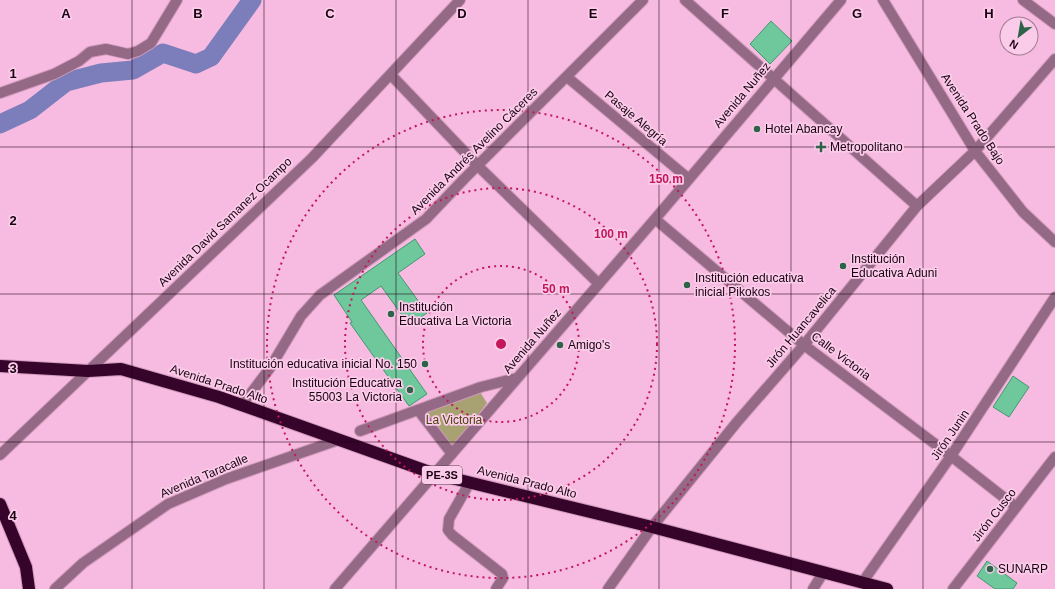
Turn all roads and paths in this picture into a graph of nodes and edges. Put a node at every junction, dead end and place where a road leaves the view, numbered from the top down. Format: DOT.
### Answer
graph roads {
  1 [pos="177,0"];
  2 [pos="460,0"];
  3 [pos="643,0"];
  4 [pos="685,0"];
  5 [pos="841,0"];
  6 [pos="883,0"];
  7 [pos="1023,0"];
  8 [pos="1055,24"];
  9 [pos="1055,59"];
  10 [pos="391,75"];
  11 [pos="567,77"];
  12 [pos="773,78"];
  13 [pos="0,93"];
  14 [pos="975,151"];
  15 [pos="478,166"];
  16 [pos="689,179"];
  17 [pos="917,206"];
  18 [pos="656,219"];
  19 [pos="1055,242"];
  20 [pos="600,284"];
  21 [pos="1055,297"];
  22 [pos="804,345"];
  23 [pos="0,366"];
  24 [pos="88,371"];
  25 [pos="517,378"];
  26 [pos="242,405"];
  27 [pos="418,410"];
  28 [pos="360,431"];
  29 [pos="338,440"];
  30 [pos="452,454"];
  31 [pos="0,455"];
  32 [pos="952,456"];
  33 [pos="1055,457"];
  34 [pos="435,474"];
  35 [pos="470,482"];
  36 [pos="0,504"];
  37 [pos="1016,507"];
  38 [pos="652,528"];
  39 [pos="823,573"];
  40 [pos="862,584"];
  41 [pos="29,589"];
  42 [pos="55,589"];
  43 [pos="335,589"];
  44 [pos="496,589"];
  45 [pos="608,589"];
  46 [pos="813,589"];
  47 [pos="887,589"];
  48 [pos="953,589"];
  1 -- 13 [label="street"];
  2 -- 10 [label="street, Avenida David Samanez Ocampo"];
  3 -- 11 [label="street, Avenida Andrés Avelino Cáceres"];
  4 -- 12 [label="street"];
  5 -- 12 [label="street, Avenida Nuñez"];
  6 -- 14 [label="street, Avenida Prado Bajo"];
  7 -- 8 [label="street"];
  9 -- 14 [label="street, Jirón Huancavelica"];
  10 -- 15 [label="street"];
  10 -- 24 [label="street, Avenida David Samanez Ocampo"];
  11 -- 15 [label="street, Avenida Andrés Avelino Cáceres"];
  11 -- 16 [label="street, Pasaje Alegría"];
  12 -- 16 [label="street, Avenida Nuñez"];
  12 -- 17 [label="street"];
  14 -- 17 [label="street, Jirón Huancavelica"];
  14 -- 19 [label="street, Avenida Prado Bajo"];
  15 -- 20 [label="street"];
  15 -- 26 [label="street, Avenida Andrés Avelino Cáceres"];
  16 -- 18 [label="street, Avenida Nuñez"];
  17 -- 22 [label="street, Jirón Huancavelica"];
  18 -- 20 [label="street, Avenida Nuñez"];
  18 -- 22 [label="street, Calle Victoria"];
  20 -- 25 [label="street, Avenida Nuñez"];
  21 -- 32 [label="street, Jirón Junin"];
  22 -- 32 [label="street, Calle Victoria"];
  22 -- 38 [label="street, Jirón Huancavelica"];
  23 -- 24 [label="highway, Avenida Prado Alto / PE-3S"];
  24 -- 26 [label="highway, Avenida Prado Alto / PE-3S"];
  24 -- 31 [label="street, Avenida David Samanez Ocampo"];
  25 -- 27 [label="street"];
  25 -- 30 [label="street, Avenida Nuñez"];
  26 -- 29 [label="highway, Avenida Prado Alto / PE-3S"];
  27 -- 28 [label="street"];
  27 -- 30 [label="street"];
  29 -- 34 [label="highway, Avenida Prado Alto / PE-3S"];
  29 -- 42 [label="street, Avenida Taracalle"];
  30 -- 34 [label="street, Avenida Nuñez"];
  32 -- 37 [label="street, Calle Victoria"];
  32 -- 40 [label="street, Jirón Junin"];
  33 -- 37 [label="street, Jirón Cusco"];
  34 -- 35 [label="highway, Avenida Prado Alto / PE-3S"];
  34 -- 43 [label="street, Avenida Nuñez"];
  35 -- 38 [label="highway, Avenida Prado Alto / PE-3S"];
  35 -- 44 [label="street"];
  36 -- 41 [label="highway"];
  37 -- 48 [label="street, Jirón Cusco"];
  38 -- 39 [label="highway, Avenida Prado Alto / PE-3S"];
  38 -- 45 [label="street, Jirón Huancavelica"];
  39 -- 40 [label="highway, Avenida Prado Alto / PE-3S"];
  39 -- 46 [label="street"];
  40 -- 47 [label="highway, Avenida Prado Alto / PE-3S"];
}
